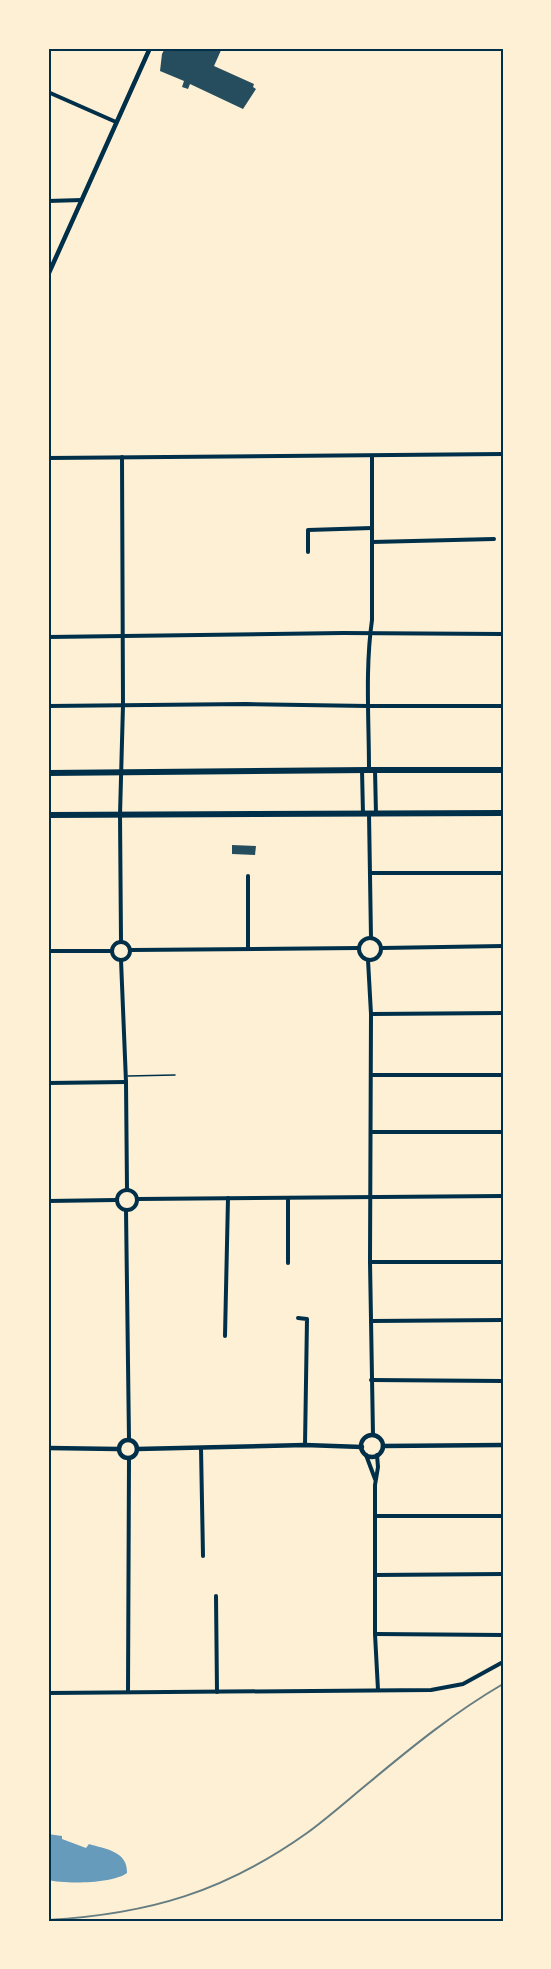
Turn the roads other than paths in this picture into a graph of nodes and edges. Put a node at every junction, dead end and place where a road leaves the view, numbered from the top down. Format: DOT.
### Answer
graph roads {
  1 [pos="150,48"];
  2 [pos="48,92"];
  3 [pos="116,122"];
  4 [pos="82,200"];
  5 [pos="48,201"];
  6 [pos="48,275"];
  7 [pos="503,454"];
  8 [pos="372,456"];
  9 [pos="122,457"];
  10 [pos="48,458"];
  11 [pos="372,528"];
  12 [pos="494,539"];
  13 [pos="372,542"];
  14 [pos="308,552"];
  15 [pos="370,633"];
  16 [pos="503,634"];
  17 [pos="123,635"];
  18 [pos="48,637"];
  19 [pos="123,705"];
  20 [pos="48,706"];
  21 [pos="368,706"];
  22 [pos="503,706"];
  23 [pos="369,770"];
  24 [pos="503,770"];
  25 [pos="121,772"];
  26 [pos="48,773"];
  27 [pos="503,813"];
  28 [pos="369,814"];
  29 [pos="48,815"];
  30 [pos="120,815"];
  31 [pos="370,873"];
  32 [pos="503,873"];
  33 [pos="248,876"];
  34 [pos="371,938"];
  35 [pos="121,941"];
  36 [pos="503,946"];
  37 [pos="359,948"];
  38 [pos="382,948"];
  39 [pos="248,949"];
  40 [pos="131,950"];
  41 [pos="48,951"];
  42 [pos="112,951"];
  43 [pos="121,960"];
  44 [pos="368,960"];
  45 [pos="503,1013"];
  46 [pos="371,1014"];
  47 [pos="175,1075"];
  48 [pos="372,1075"];
  49 [pos="503,1075"];
  50 [pos="126,1076"];
  51 [pos="126,1082"];
  52 [pos="48,1083"];
  53 [pos="371,1132"];
  54 [pos="503,1132"];
  55 [pos="127,1189"];
  56 [pos="503,1196"];
  57 [pos="370,1197"];
  58 [pos="228,1198"];
  59 [pos="288,1198"];
  60 [pos="138,1199"];
  61 [pos="116,1200"];
  62 [pos="48,1201"];
  63 [pos="126,1210"];
  64 [pos="370,1262"];
  65 [pos="503,1262"];
  66 [pos="288,1263"];
  67 [pos="298,1318"];
  68 [pos="503,1320"];
  69 [pos="371,1321"];
  70 [pos="225,1336"];
  71 [pos="371,1380"];
  72 [pos="503,1381"];
  73 [pos="373,1435"];
  74 [pos="129,1440"];
  75 [pos="305,1445"];
  76 [pos="503,1445"];
  77 [pos="383,1446"];
  78 [pos="362,1447"];
  79 [pos="48,1448"];
  80 [pos="201,1448"];
  81 [pos="118,1449"];
  82 [pos="137,1449"];
  83 [pos="366,1455"];
  84 [pos="377,1455"];
  85 [pos="129,1458"];
  86 [pos="375,1480"];
  87 [pos="375,1516"];
  88 [pos="503,1516"];
  89 [pos="203,1556"];
  90 [pos="503,1574"];
  91 [pos="375,1575"];
  92 [pos="216,1596"];
  93 [pos="375,1634"];
  94 [pos="503,1635"];
  95 [pos="503,1662"];
  96 [pos="378,1690"];
  97 [pos="48,1692"];
  98 [pos="128,1692"];
  99 [pos="217,1692"];
  1 -- 3 [label="street"];
  2 -- 3 [label="street"];
  3 -- 4 [label="street"];
  4 -- 5 [label="street"];
  4 -- 6 [label="street"];
  7 -- 8 [label="street"];
  8 -- 9 [label="street"];
  8 -- 11 [label="street"];
  9 -- 10 [label="street"];
  9 -- 17 [label="street"];
  11 -- 13 [label="street"];
  11 -- 14 [label="street"];
  12 -- 13 [label="street"];
  13 -- 15 [label="street"];
  15 -- 16 [label="street"];
  15 -- 17 [label="street"];
  15 -- 21 [label="street"];
  17 -- 18 [label="street"];
  17 -- 19 [label="street"];
  19 -- 20 [label="street"];
  19 -- 21 [label="street"];
  19 -- 25 [label="street"];
  21 -- 22 [label="street"];
  21 -- 23 [label="street"];
  23 -- 24 [label="highway"];
  23 -- 25 [label="highway"];
  23 -- 28 [label="street"];
  23 -- 28 [label="street"];
  25 -- 26 [label="highway"];
  25 -- 30 [label="street"];
  27 -- 28 [label="highway"];
  28 -- 30 [label="highway"];
  28 -- 31 [label="street"];
  29 -- 30 [label="highway"];
  30 -- 35 [label="street"];
  31 -- 32 [label="street"];
  31 -- 34 [label="street"];
  33 -- 39 [label="street"];
  34 -- 37 [label="street"];
  34 -- 38 [label="street"];
  35 -- 40 [label="street"];
  35 -- 42 [label="street"];
  36 -- 38 [label="street"];
  37 -- 39 [label="street"];
  37 -- 44 [label="street"];
  38 -- 44 [label="street"];
  39 -- 40 [label="street"];
  40 -- 43 [label="street"];
  41 -- 42 [label="street"];
  42 -- 43 [label="street"];
  43 -- 50 [label="street"];
  44 -- 46 [label="street"];
  45 -- 46 [label="street"];
  46 -- 48 [label="street"];
  47 -- 50 [label="lane"];
  48 -- 49 [label="street"];
  48 -- 53 [label="street"];
  50 -- 51 [label="street"];
  51 -- 52 [label="street"];
  51 -- 55 [label="street"];
  53 -- 54 [label="street"];
  53 -- 57 [label="street"];
  55 -- 60 [label="street"];
  55 -- 61 [label="street"];
  56 -- 57 [label="street"];
  57 -- 59 [label="street"];
  57 -- 64 [label="street"];
  58 -- 59 [label="street"];
  58 -- 60 [label="street"];
  58 -- 70 [label="street"];
  59 -- 66 [label="street"];
  60 -- 63 [label="street"];
  61 -- 62 [label="street"];
  61 -- 63 [label="street"];
  63 -- 74 [label="street"];
  64 -- 65 [label="street"];
  64 -- 69 [label="street"];
  67 -- 75 [label="street"];
  68 -- 69 [label="street"];
  69 -- 71 [label="street"];
  71 -- 72 [label="street"];
  71 -- 73 [label="street"];
  73 -- 77 [label="street"];
  73 -- 78 [label="street"];
  74 -- 81 [label="street"];
  74 -- 82 [label="street"];
  75 -- 78 [label="street"];
  75 -- 80 [label="street"];
  76 -- 77 [label="street"];
  77 -- 84 [label="street"];
  78 -- 83 [label="street"];
  79 -- 81 [label="street"];
  80 -- 82 [label="street"];
  80 -- 89 [label="street"];
  81 -- 85 [label="street"];
  82 -- 85 [label="street"];
  83 -- 84 [label="street"];
  83 -- 86 [label="street"];
  84 -- 86 [label="street"];
  85 -- 98 [label="street"];
  86 -- 87 [label="street"];
  87 -- 88 [label="street"];
  87 -- 91 [label="street"];
  90 -- 91 [label="street"];
  91 -- 93 [label="street"];
  92 -- 99 [label="street"];
  93 -- 94 [label="street"];
  93 -- 96 [label="street"];
  95 -- 96 [label="street"];
  96 -- 99 [label="street"];
  97 -- 98 [label="street"];
  98 -- 99 [label="street"];
}
